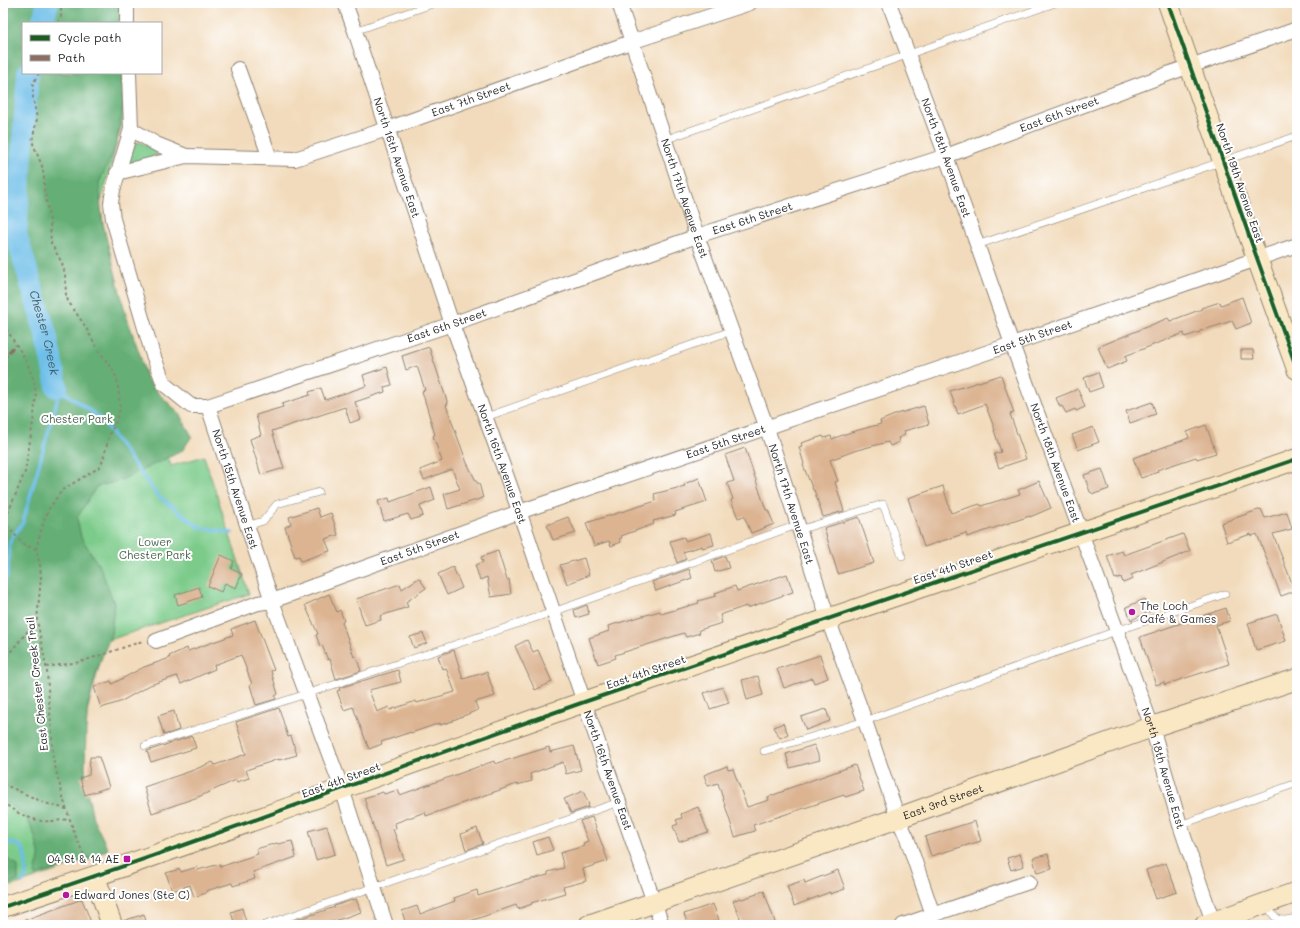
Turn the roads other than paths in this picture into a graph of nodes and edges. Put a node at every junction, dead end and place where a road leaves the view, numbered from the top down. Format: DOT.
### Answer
graph roads {
  1 [pos="127,3"];
  2 [pos="344,3"];
  3 [pos="434,3"];
  4 [pos="619,3"];
  5 [pos="750,3"];
  6 [pos="888,3"];
  7 [pos="1055,3"];
  8 [pos="1168,3"];
  9 [pos="127,22"];
  10 [pos="1297,29"];
  11 [pos="355,31"];
  12 [pos="632,42"];
  13 [pos="908,54"];
  14 [pos="1190,66"];
  15 [pos="238,69"];
  16 [pos="129,74"];
  17 [pos="131,129"];
  18 [pos="387,129"];
  19 [pos="1297,136"];
  20 [pos="664,140"];
  21 [pos="186,156"];
  22 [pos="946,156"];
  23 [pos="270,158"];
  24 [pos="1223,161"];
  25 [pos="118,173"];
  26 [pos="697,236"];
  27 [pos="977,245"];
  28 [pos="1297,245"];
  29 [pos="1257,258"];
  30 [pos="452,324"];
  31 [pos="731,331"];
  32 [pos="1012,344"];
  33 [pos="1297,369"];
  34 [pos="208,406"];
  35 [pos="486,417"];
  36 [pos="767,428"];
  37 [pos="1297,459"];
  38 [pos="319,492"];
  39 [pos="519,512"];
  40 [pos="247,526"];
  41 [pos="798,528"];
  42 [pos="1080,534"];
  43 [pos="902,556"];
  44 [pos="1225,594"];
  45 [pos="272,601"];
  46 [pos="553,612"];
  47 [pos="828,619"];
  48 [pos="1116,631"];
  49 [pos="156,641"];
  50 [pos="1297,679"];
  51 [pos="306,694"];
  52 [pos="584,702"];
  53 [pos="865,721"];
  54 [pos="1152,727"];
  55 [pos="145,746"];
  56 [pos="764,751"];
  57 [pos="1297,783"];
  58 [pos="342,789"];
  59 [pos="619,802"];
  60 [pos="898,818"];
  61 [pos="1180,826"];
  62 [pos="91,870"];
  63 [pos="1030,882"];
  64 [pos="374,887"];
  65 [pos="1297,892"];
  66 [pos="654,902"];
  67 [pos="1266,903"];
  68 [pos="3,907"];
  69 [pos="933,915"];
  70 [pos="1297,918"];
  71 [pos="1211,924"];
  72 [pos="112,925"];
  73 [pos="265,925"];
  74 [pos="386,925"];
  75 [pos="589,925"];
  76 [pos="662,925"];
  77 [pos="903,925"];
  1 -- 9 [label="street"];
  2 -- 11 [label="street, North 16th Avenue East"];
  3 -- 11 [label="lane"];
  4 -- 12 [label="street, North 17th Avenue East"];
  5 -- 12 [label="street, East 7th Street"];
  6 -- 13 [label="street, North 18th Avenue East"];
  7 -- 13 [label="lane"];
  8 -- 14 [label="main road, North 19th Avenue East"];
  10 -- 14 [label="street, East 6th Street"];
  11 -- 18 [label="street, North 16th Avenue East"];
  12 -- 18 [label="street, East 7th Street"];
  12 -- 20 [label="street, North 17th Avenue East"];
  13 -- 20 [label="lane"];
  13 -- 22 [label="street, North 18th Avenue East"];
  14 -- 22 [label="street, East 6th Street"];
  14 -- 24 [label="main road, North 19th Avenue East"];
  15 -- 23 [label="street"];
  16 -- 17 [label="street"];
  17 -- 21 [label="street, East 7th Street"];
  17 -- 25 [label="street"];
  18 -- 23 [label="street, East 7th Street"];
  18 -- 30 [label="street, North 16th Avenue East"];
  19 -- 24 [label="lane"];
  20 -- 26 [label="street, North 17th Avenue East"];
  21 -- 23 [label="street, East 7th Street"];
  21 -- 25 [label="street, East 7th Street"];
  22 -- 26 [label="street, East 6th Street"];
  22 -- 27 [label="street, North 18th Avenue East"];
  24 -- 27 [label="lane"];
  24 -- 29 [label="main road, North 19th Avenue East"];
  25 -- 34 [label="street"];
  26 -- 30 [label="street, East 6th Street"];
  26 -- 31 [label="street, North 17th Avenue East"];
  27 -- 32 [label="street, North 18th Avenue East"];
  28 -- 29 [label="street, East 5th Street"];
  29 -- 32 [label="street, East 5th Street"];
  29 -- 33 [label="main road, North 19th Avenue East"];
  30 -- 34 [label="street, East 6th Street"];
  30 -- 35 [label="street, North 16th Avenue East"];
  31 -- 35 [label="lane"];
  31 -- 36 [label="street, North 17th Avenue East"];
  32 -- 36 [label="street, East 5th Street"];
  32 -- 42 [label="street, North 18th Avenue East"];
  34 -- 40 [label="street, North 15th Avenue East"];
  35 -- 39 [label="street, North 16th Avenue East"];
  36 -- 39 [label="street, East 5th Street"];
  36 -- 41 [label="street, North 17th Avenue East"];
  37 -- 42 [label="main road, East 4th Street"];
  38 -- 40 [label="lane"];
  39 -- 45 [label="street, East 5th Street"];
  39 -- 46 [label="street, North 16th Avenue East"];
  40 -- 45 [label="street, North 15th Avenue East"];
  41 -- 43 [label="lane"];
  41 -- 46 [label="lane"];
  41 -- 47 [label="street, North 17th Avenue East"];
  42 -- 47 [label="main road, East 4th Street"];
  42 -- 48 [label="street, North 18th Avenue East"];
  44 -- 48 [label="lane"];
  45 -- 49 [label="street, East 5th Street"];
  45 -- 51 [label="street, North 15th Avenue East"];
  46 -- 51 [label="lane"];
  46 -- 52 [label="street, North 16th Avenue East"];
  47 -- 52 [label="main road, East 4th Street"];
  47 -- 53 [label="street, North 17th Avenue East"];
  48 -- 53 [label="lane"];
  48 -- 54 [label="street, North 18th Avenue East"];
  50 -- 54 [label="main road, East 3rd Street"];
  51 -- 55 [label="lane"];
  51 -- 58 [label="street, North 15th Avenue East"];
  52 -- 58 [label="main road, East 4th Street"];
  52 -- 59 [label="street, North 16th Avenue East"];
  53 -- 56 [label="lane"];
  53 -- 60 [label="street, North 17th Avenue East"];
  54 -- 60 [label="main road, East 3rd Street"];
  54 -- 61 [label="street, North 18th Avenue East"];
  57 -- 61 [label="lane"];
  58 -- 62 [label="main road, East 4th Street"];
  58 -- 64 [label="street, North 15th Avenue East"];
  59 -- 64 [label="lane"];
  59 -- 66 [label="street, North 16th Avenue East"];
  60 -- 66 [label="main road, East 3rd Street"];
  60 -- 69 [label="street, North 17th Avenue East"];
  61 -- 71 [label="street, North 18th Avenue East"];
  62 -- 68 [label="main road, East 4th Street"];
  62 -- 72 [label="main road"];
  63 -- 69 [label="street"];
  64 -- 73 [label="lane"];
  64 -- 74 [label="street, North 15th Avenue East"];
  65 -- 67 [label="main road"];
  66 -- 75 [label="main road, East 3rd Street"];
  66 -- 76 [label="street, North 16th Avenue East"];
  67 -- 70 [label="lane"];
  67 -- 71 [label="main road"];
  69 -- 77 [label="street"];
}
